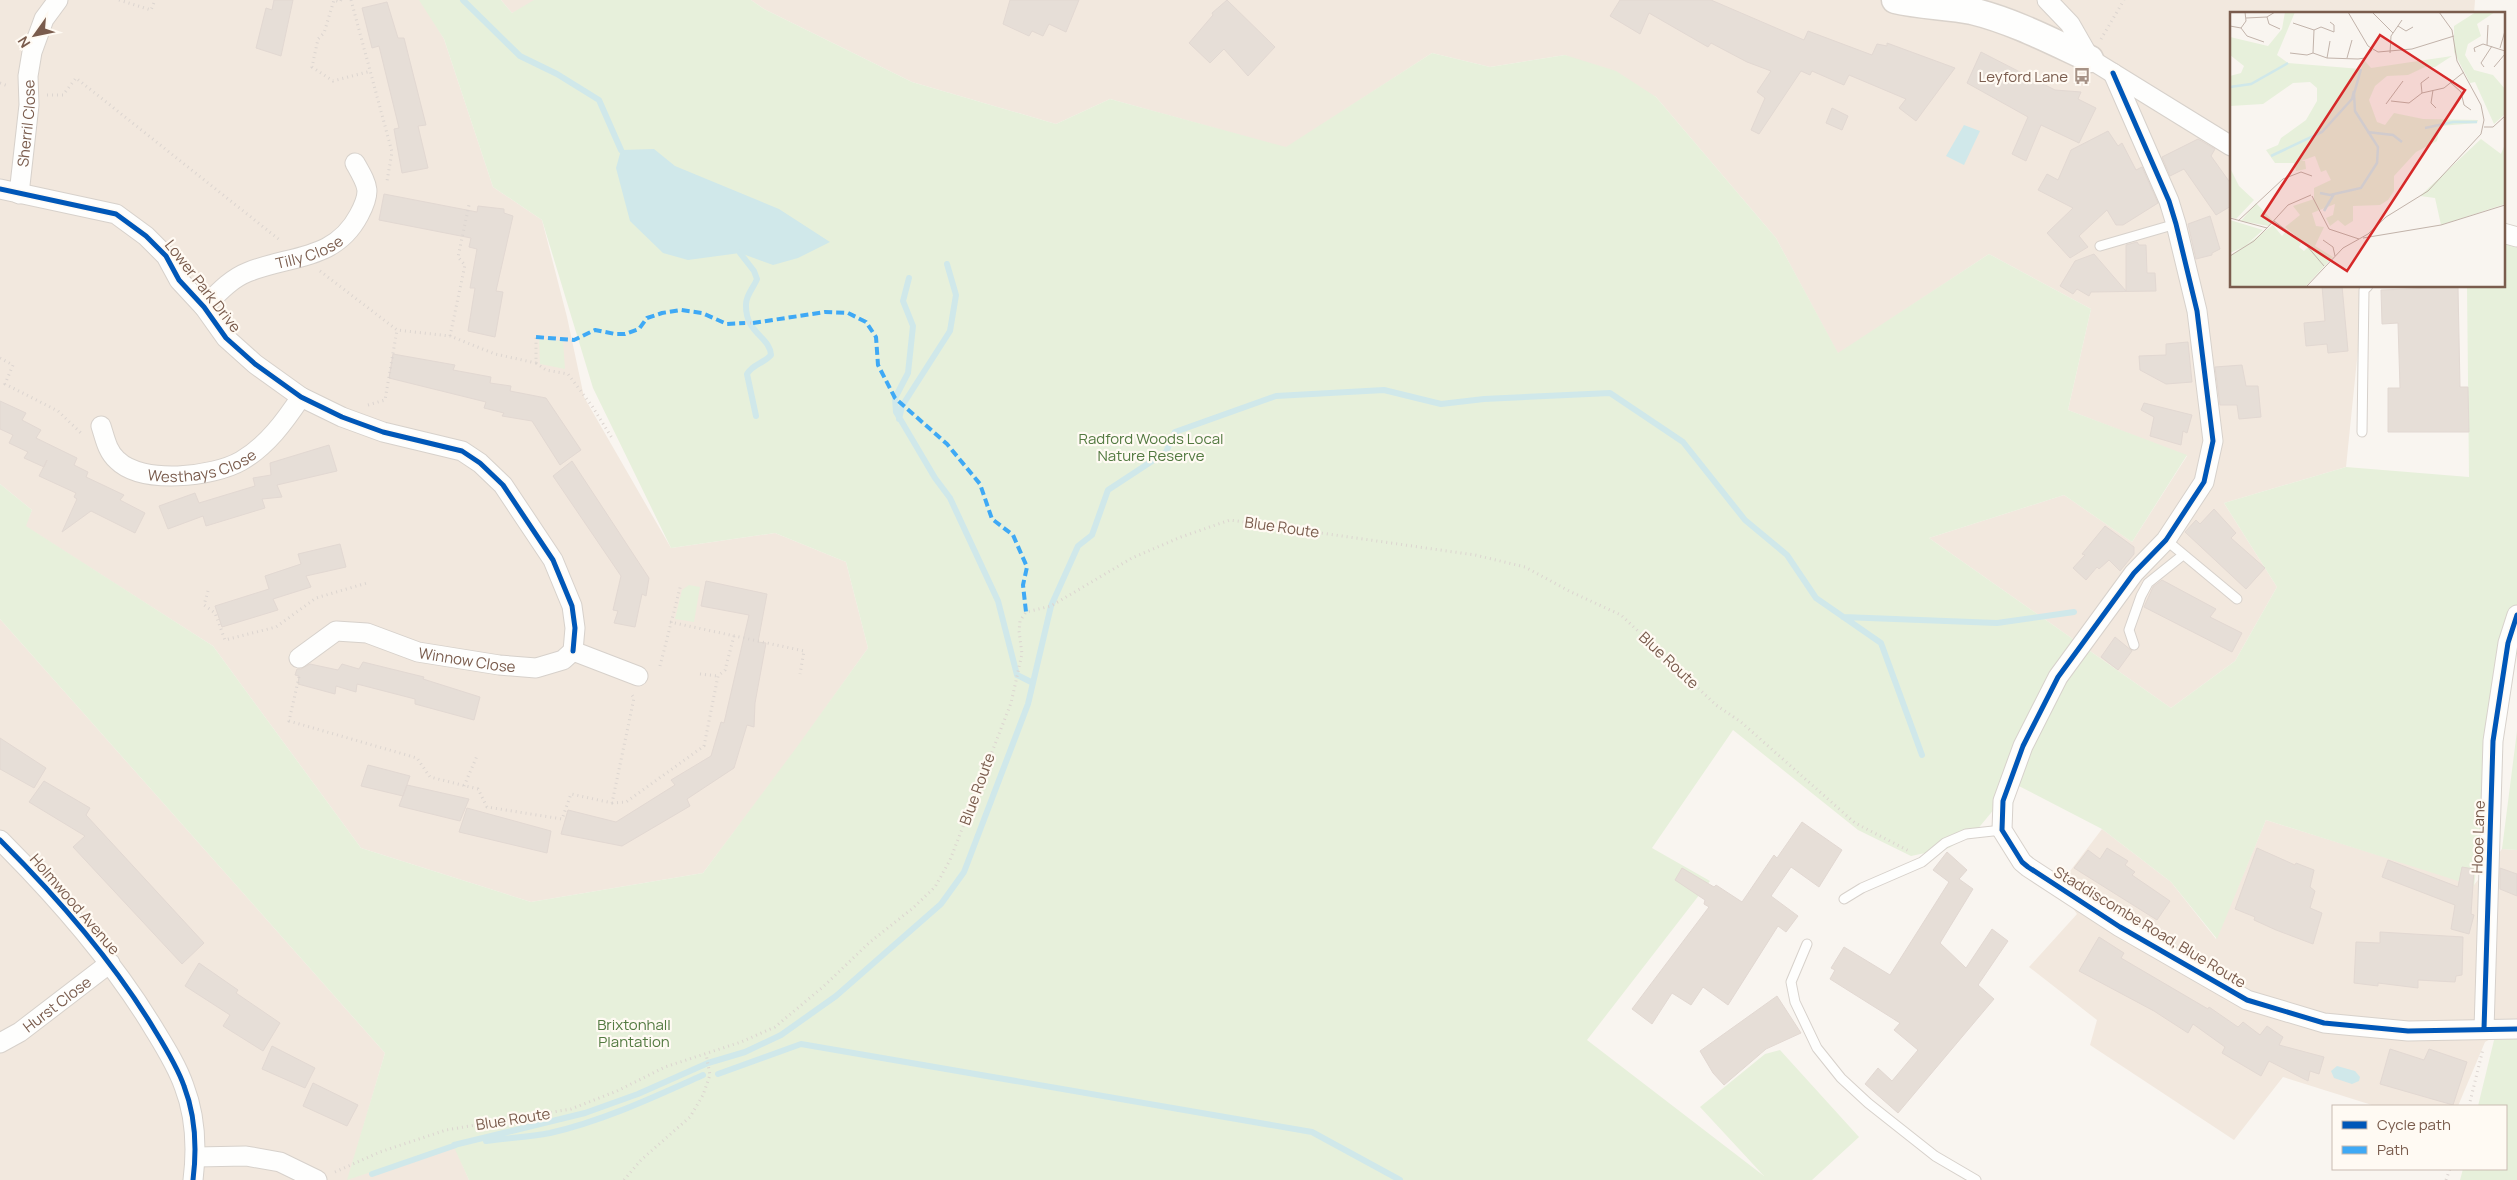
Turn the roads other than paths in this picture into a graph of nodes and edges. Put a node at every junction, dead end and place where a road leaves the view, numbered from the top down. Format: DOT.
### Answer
graph roads {
  1 [pos="58,0"];
  2 [pos="1895,0"];
  3 [pos="2047,0"];
  4 [pos="2090,59"];
  5 [pos="2113,73"];
  6 [pos="2230,145"];
  7 [pos="355,163"];
  8 [pos="0,189"];
  9 [pos="19,194"];
  10 [pos="2176,224"];
  11 [pos="2504,233"];
  12 [pos="2517,237"];
  13 [pos="2100,246"];
  14 [pos="2366,288"];
  15 [pos="204,307"];
  16 [pos="301,397"];
  17 [pos="101,426"];
  18 [pos="2362,432"];
  19 [pos="2166,540"];
  20 [pos="2183,555"];
  21 [pos="2237,599"];
  22 [pos="2517,615"];
  23 [pos="2134,645"];
  24 [pos="572,651"];
  25 [pos="302,656"];
  26 [pos="633,675"];
  27 [pos="2002,830"];
  28 [pos="0,840"];
  29 [pos="1844,899"];
  30 [pos="1807,944"];
  31 [pos="110,963"];
  32 [pos="2517,1029"];
  33 [pos="2484,1035"];
  34 [pos="0,1042"];
  35 [pos="196,1157"];
  36 [pos="325,1176"];
  37 [pos="193,1180"];
  38 [pos="1976,1180"];
  1 -- 9 [label="street, Sherril Close"];
  2 -- 4 [label="street"];
  3 -- 4 [label="street"];
  4 -- 5 [label="street"];
  5 -- 6 [label="street"];
  5 -- 10 [label="street"];
  7 -- 15 [label="street, Tilly Close"];
  8 -- 9 [label="street, Lower Park Drive"];
  9 -- 15 [label="street, Lower Park Drive"];
  10 -- 13 [label="lane"];
  10 -- 19 [label="street"];
  11 -- 12 [label="street"];
  14 -- 18 [label="lane"];
  15 -- 16 [label="street, Lower Park Drive"];
  16 -- 17 [label="street, Westhays Close"];
  16 -- 24 [label="street, Lower Park Drive"];
  19 -- 20 [label="lane"];
  19 -- 27 [label="street"];
  20 -- 21 [label="lane"];
  20 -- 23 [label="lane"];
  22 -- 33 [label="street, Hooe Lane"];
  24 -- 25 [label="street, Winnow Close"];
  24 -- 26 [label="street"];
  27 -- 29 [label="lane"];
  27 -- 33 [label="street, Staddiscombe Road, Blue Route"];
  28 -- 31 [label="street, Holmwood Avenue"];
  30 -- 38 [label="lane"];
  31 -- 34 [label="street, Hurst Close"];
  31 -- 35 [label="street, Holmwood Avenue"];
  32 -- 33 [label="street"];
  35 -- 36 [label="street"];
  35 -- 37 [label="street, Holmwood Avenue"];
}
